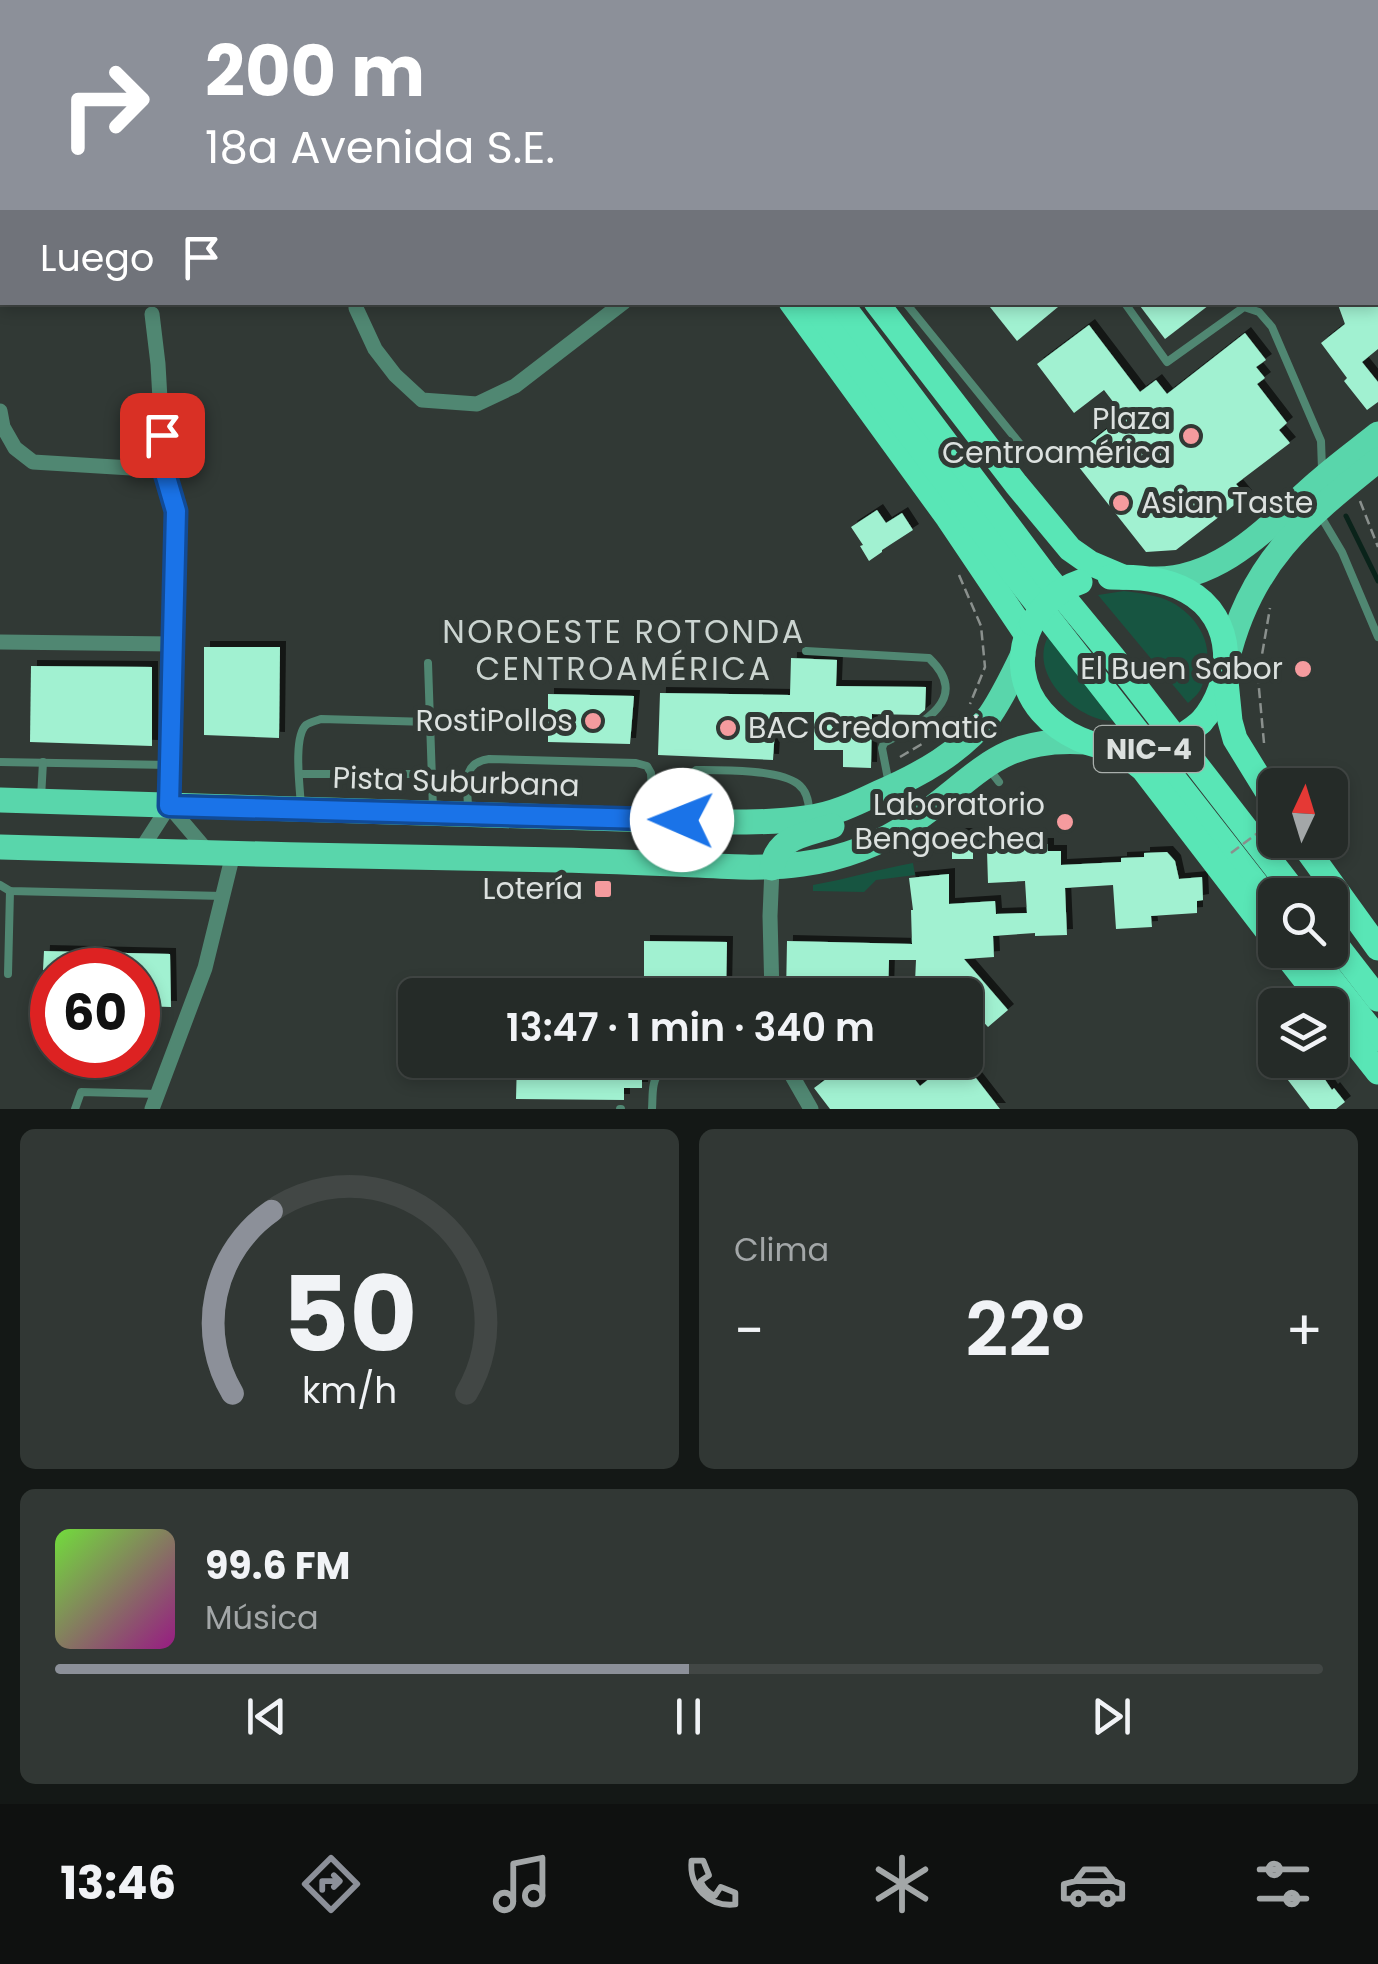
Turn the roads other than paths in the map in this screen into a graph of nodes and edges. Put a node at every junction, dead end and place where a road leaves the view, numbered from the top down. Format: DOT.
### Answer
graph roads {
  1 [pos="357,305"];
  2 [pos="620,305"];
  3 [pos="793,305"];
  4 [pos="813,305"];
  5 [pos="842,305"];
  6 [pos="878,305"];
  7 [pos="907,305"];
  8 [pos="1126,305"];
  9 [pos="152,314"];
  10 [pos="0,411"];
  11 [pos="1378,434"];
  12 [pos="1334,451"];
  13 [pos="1029,456"];
  14 [pos="1378,460"];
  15 [pos="164,470"];
  16 [pos="1317,510"];
  17 [pos="1133,578"];
  18 [pos="1035,582"];
  19 [pos="1027,637"];
  20 [pos="1378,637"];
  21 [pos="0,642"];
  22 [pos="172,644"];
  23 [pos="806,651"];
  24 [pos="428,663"];
  25 [pos="1226,667"];
  26 [pos="430,722"];
  27 [pos="1086,742"];
  28 [pos="1126,749"];
  29 [pos="0,762"];
  30 [pos="43,762"];
  31 [pos="170,765"];
  32 [pos="922,773"];
  33 [pos="300,774"];
  34 [pos="432,774"];
  35 [pos="887,777"];
  36 [pos="1258,785"];
  37 [pos="0,800"];
  38 [pos="41,801"];
  39 [pos="169,806"];
  40 [pos="301,810"];
  41 [pos="433,814"];
  42 [pos="468,814"];
  43 [pos="809,818"];
  44 [pos="653,820"];
  45 [pos="682,820"];
  46 [pos="0,847"];
  47 [pos="140,852"];
  48 [pos="221,854"];
  49 [pos="1313,858"];
  50 [pos="772,868"];
  51 [pos="1284,878"];
  52 [pos="0,885"];
  53 [pos="1258,885"];
  54 [pos="10,891"];
  55 [pos="223,896"];
  56 [pos="1258,919"];
  57 [pos="1378,948"];
  58 [pos="1348,960"];
  59 [pos="1296,968"];
  60 [pos="1322,968"];
  61 [pos="8,974"];
  62 [pos="772,978"];
  63 [pos="1312,988"];
  64 [pos="1378,999"];
  65 [pos="1348,1034"];
  66 [pos="1378,1039"];
  67 [pos="1378,1072"];
  68 [pos="655,1078"];
  69 [pos="794,1078"];
  70 [pos="155,1102"];
  71 [pos="75,1109"];
  72 [pos="652,1109"];
  73 [pos="812,1109"];
  1 -- 2 [label="street"];
  3 -- 19 [label="highway"];
  4 -- 18 [label="highway, NIC-4"];
  5 -- 18 [label="highway, NIC-4"];
  6 -- 17 [label="highway"];
  7 -- 13 [label="lane"];
  8 -- 12 [label="lane"];
  9 -- 15 [label="street"];
  10 -- 15 [label="street"];
  11 -- 12 [label="main road"];
  12 -- 17 [label="main road"];
  14 -- 16 [label="main road"];
  15 -- 22 [label="street"];
  16 -- 20 [label="lane"];
  16 -- 25 [label="main road"];
  17 -- 19 [label="highway, bridge"];
  17 -- 25 [label="highway"];
  18 -- 51 [label="highway, NIC-4"];
  18 -- 53 [label="highway, NIC-4"];
  19 -- 27 [label="highway"];
  19 -- 32 [label="main road, Pista Suburbana"];
  21 -- 22 [label="street"];
  22 -- 31 [label="street"];
  23 -- 35 [label="lane"];
  24 -- 26 [label="lane"];
  25 -- 28 [label="highway, bridge"];
  25 -- 36 [label="highway"];
  26 -- 33 [label="lane"];
  26 -- 34 [label="lane"];
  27 -- 28 [label="highway"];
  27 -- 50 [label="main road"];
  28 -- 56 [label="highway"];
  29 -- 30 [label="lane"];
  30 -- 31 [label="lane"];
  30 -- 38 [label="lane"];
  31 -- 39 [label="street"];
  32 -- 35 [label="main road, Pista Suburbana"];
  32 -- 50 [label="main road"];
  33 -- 34 [label="lane"];
  33 -- 40 [label="lane"];
  34 -- 41 [label="lane"];
  35 -- 43 [label="main road, Pista Suburbana"];
  37 -- 38 [label="main road, Pista Suburbana"];
  38 -- 39 [label="main road, Pista Suburbana"];
  39 -- 40 [label="main road, Pista Suburbana"];
  39 -- 47 [label="street"];
  39 -- 48 [label="street"];
  40 -- 41 [label="main road, Pista Suburbana"];
  41 -- 42 [label="main road, Pista Suburbana"];
  42 -- 44 [label="main road, Pista Suburbana"];
  42 -- 44 [label="lane"];
  43 -- 45 [label="main road, Pista Suburbana"];
  43 -- 45 [label="lane"];
  44 -- 45 [label="main road, Pista Suburbana"];
  46 -- 47 [label="main road"];
  47 -- 48 [label="main road"];
  48 -- 50 [label="main road"];
  48 -- 55 [label="street"];
  49 -- 57 [label="highway"];
  50 -- 62 [label="street"];
  52 -- 54 [label="lane"];
  54 -- 55 [label="lane"];
  54 -- 61 [label="lane"];
  55 -- 70 [label="street"];
  58 -- 64 [label="highway"];
  59 -- 63 [label="highway"];
  60 -- 66 [label="highway"];
  65 -- 67 [label="highway"];
  68 -- 72 [label="lane"];
  69 -- 73 [label="street"];
  70 -- 71 [label="lane"];
}
